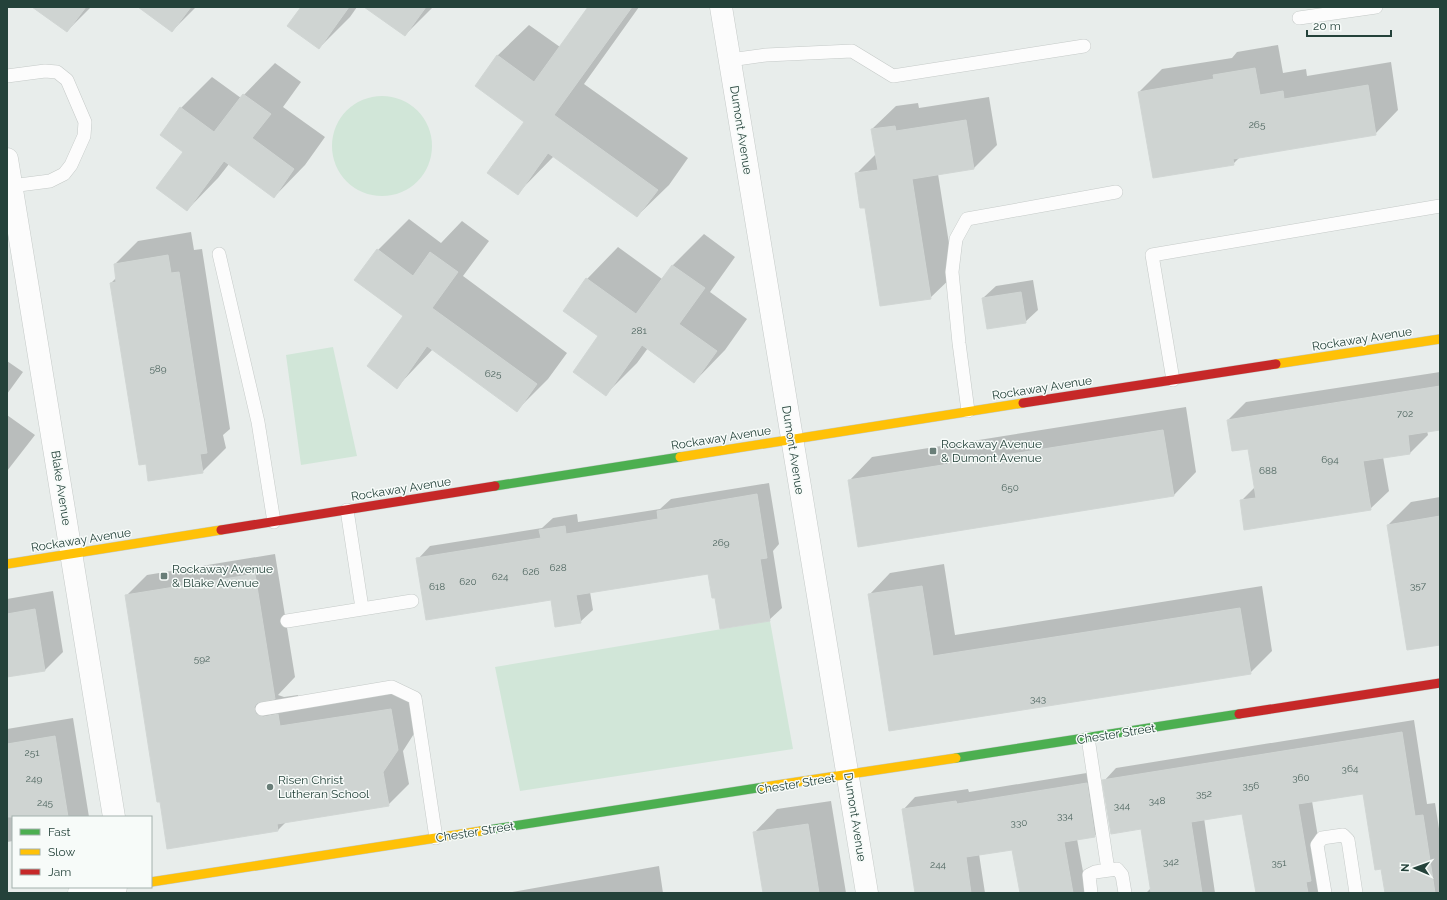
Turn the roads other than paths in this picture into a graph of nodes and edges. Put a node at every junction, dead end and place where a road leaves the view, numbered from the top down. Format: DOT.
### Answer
graph roads {
  1 [pos="721,7"];
  2 [pos="1376,7"];
  3 [pos="1299,18"];
  4 [pos="1084,46"];
  5 [pos="730,60"];
  6 [pos="7,76"];
  7 [pos="7,159"];
  8 [pos="11,186"];
  9 [pos="1116,192"];
  10 [pos="1440,206"];
  11 [pos="219,254"];
  12 [pos="1440,339"];
  13 [pos="1172,380"];
  14 [pos="968,411"];
  15 [pos="792,439"];
  16 [pos="347,510"];
  17 [pos="274,522"];
  18 [pos="71,554"];
  19 [pos="7,564"];
  20 [pos="412,601"];
  21 [pos="362,608"];
  22 [pos="287,621"];
  23 [pos="1440,684"];
  24 [pos="262,709"];
  25 [pos="1088,738"];
  26 [pos="849,776"];
  27 [pos="114,816"];
  28 [pos="436,838"];
  29 [pos="1108,870"];
  30 [pos="152,882"];
  31 [pos="110,888"];
  32 [pos="79,893"];
  33 [pos="867,893"];
  34 [pos="1091,893"];
  35 [pos="1125,893"];
  36 [pos="1324,893"];
  37 [pos="1356,893"];
  1 -- 5 [label="street, Dumont Avenue"];
  2 -- 3 [label="lane"];
  4 -- 5 [label="lane"];
  5 -- 15 [label="street, Dumont Avenue"];
  6 -- 8 [label="lane"];
  7 -- 8 [label="street, Blake Avenue"];
  8 -- 18 [label="street, Blake Avenue"];
  9 -- 14 [label="lane"];
  10 -- 13 [label="lane"];
  11 -- 17 [label="lane"];
  12 -- 13 [label="street, Rockaway Avenue"];
  13 -- 14 [label="street, Rockaway Avenue"];
  14 -- 15 [label="street, Rockaway Avenue"];
  15 -- 16 [label="street, Rockaway Avenue"];
  15 -- 26 [label="street, Dumont Avenue"];
  16 -- 17 [label="street, Rockaway Avenue"];
  16 -- 21 [label="lane"];
  17 -- 18 [label="street, Rockaway Avenue"];
  18 -- 19 [label="street, Rockaway Avenue"];
  18 -- 27 [label="street, Blake Avenue"];
  20 -- 21 [label="lane"];
  21 -- 22 [label="lane"];
  23 -- 25 [label="street, Chester Street"];
  24 -- 28 [label="lane"];
  25 -- 26 [label="street, Chester Street"];
  25 -- 29 [label="lane"];
  26 -- 28 [label="street, Chester Street"];
  26 -- 33 [label="street, Dumont Avenue"];
  28 -- 30 [label="street, Chester Street"];
  29 -- 34 [label="lane"];
  29 -- 35 [label="lane"];
  31 -- 32 [label="street"];
  36 -- 37 [label="lane"];
}
